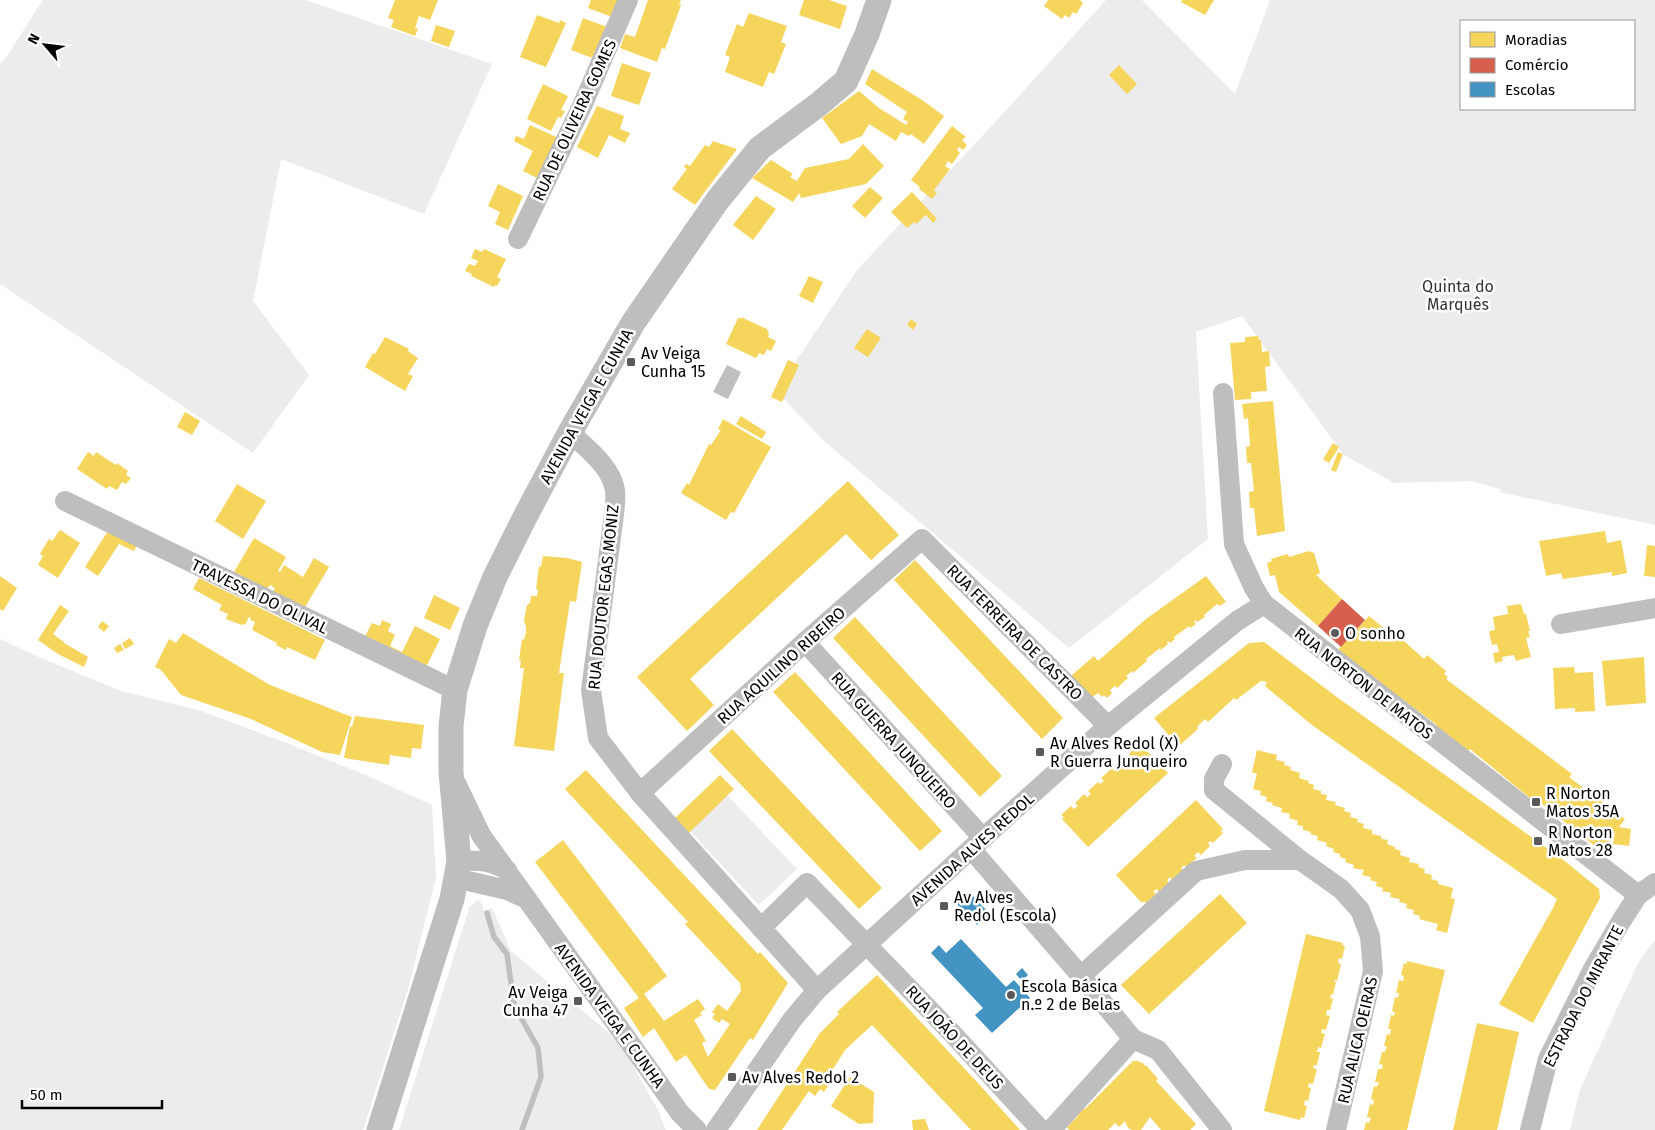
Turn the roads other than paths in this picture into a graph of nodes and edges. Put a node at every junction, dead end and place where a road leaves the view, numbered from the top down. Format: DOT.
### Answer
graph roads {
  1 [pos="628,0"];
  2 [pos="879,0"];
  3 [pos="518,240"];
  4 [pos="1222,393"];
  5 [pos="570,432"];
  6 [pos="65,501"];
  7 [pos="922,539"];
  8 [pos="1264,604"];
  9 [pos="1655,608"];
  10 [pos="1561,624"];
  11 [pos="805,642"];
  12 [pos="455,690"];
  13 [pos="1108,726"];
  14 [pos="1222,764"];
  15 [pos="451,772"];
  16 [pos="640,793"];
  17 [pos="977,843"];
  18 [pos="1300,860"];
  19 [pos="457,870"];
  20 [pos="507,870"];
  21 [pos="1655,883"];
  22 [pos="1638,895"];
  23 [pos="527,899"];
  24 [pos="761,928"];
  25 [pos="867,945"];
  26 [pos="1081,976"];
  27 [pos="816,990"];
  28 [pos="1134,1040"];
  29 [pos="379,1130"];
  30 [pos="697,1130"];
  31 [pos="716,1130"];
  32 [pos="1041,1130"];
  33 [pos="1051,1130"];
  34 [pos="1222,1130"];
  35 [pos="1336,1130"];
  36 [pos="1530,1130"];
  1 -- 3 [label="street, RUA DE OLIVEIRA GOMES"];
  2 -- 5 [label="street, AVENIDA VEIGA E CUNHA"];
  4 -- 8 [label="street, RUA NORTON DE MATOS"];
  5 -- 12 [label="street, AVENIDA VEIGA E CUNHA"];
  5 -- 16 [label="street, RUA DOUTOR EGAS MONIZ"];
  6 -- 12 [label="street, TRAVESSA DO OLIVAL"];
  7 -- 11 [label="street, RUA AQUILINO RIBEIRO"];
  7 -- 13 [label="street, RUA FERREIRA DE CASTRO"];
  8 -- 13 [label="street, AVENIDA ALVES REDOL"];
  8 -- 22 [label="street, RUA NORTON DE MATOS"];
  9 -- 10 [label="street"];
  11 -- 16 [label="street, RUA AQUILINO RIBEIRO"];
  11 -- 17 [label="street, RUA GUERRA JUNQUEIRO"];
  12 -- 15 [label="street, AVENIDA VEIGA E CUNHA"];
  13 -- 17 [label="street, AVENIDA ALVES REDOL"];
  14 -- 18 [label="street, RUA ALICA OEIRAS"];
  15 -- 19 [label="street"];
  15 -- 20 [label="street, AVENIDA VEIGA E CUNHA"];
  16 -- 24 [label="street, RUA DOUTOR EGAS MONIZ"];
  17 -- 25 [label="street, AVENIDA ALVES REDOL"];
  17 -- 26 [label="street, RUA GUERRA JUNQUEIRO"];
  18 -- 26 [label="street"];
  18 -- 35 [label="street, RUA ALICA OEIRAS"];
  19 -- 20 [label="street"];
  19 -- 23 [label="street"];
  19 -- 29 [label="street"];
  20 -- 23 [label="street, AVENIDA VEIGA E CUNHA"];
  21 -- 22 [label="street"];
  22 -- 36 [label="street, ESTRADA DO MIRANTE"];
  23 -- 30 [label="street, AVENIDA VEIGA E CUNHA"];
  24 -- 25 [label="street"];
  24 -- 27 [label="street, RUA DOUTOR EGAS MONIZ"];
  25 -- 27 [label="street, AVENIDA ALVES REDOL"];
  25 -- 32 [label="street, RUA JOÃO DE DEUS"];
  26 -- 28 [label="street, RUA GUERRA JUNQUEIRO"];
  27 -- 31 [label="street, AVENIDA ALVES REDOL"];
  28 -- 33 [label="street"];
  28 -- 34 [label="street"];
}
